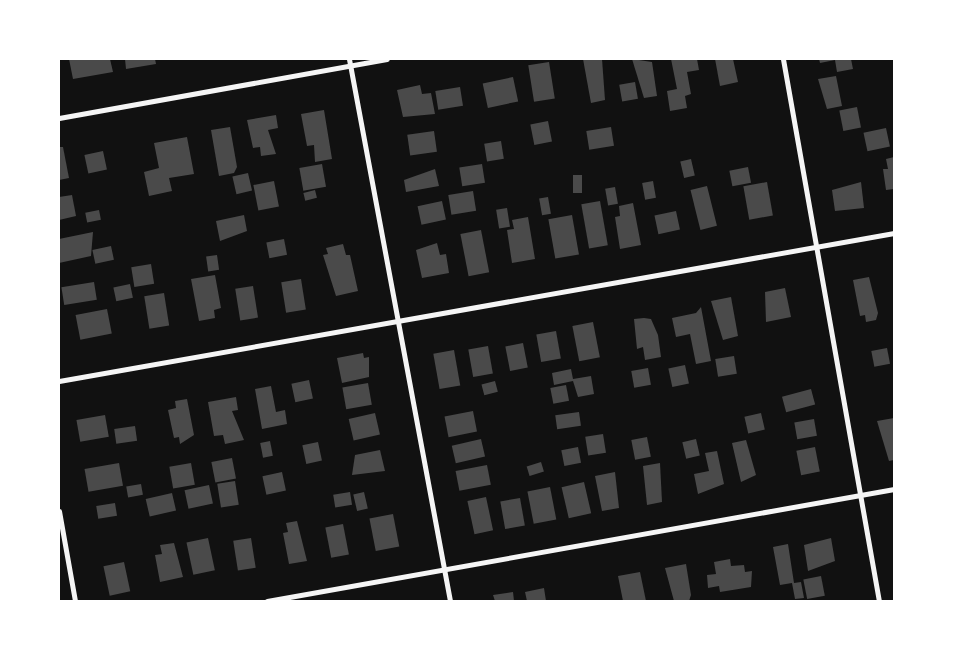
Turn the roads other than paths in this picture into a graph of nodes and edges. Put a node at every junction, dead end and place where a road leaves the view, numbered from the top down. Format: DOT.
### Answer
graph roads {
  1 [pos="349,59"];
  2 [pos="387,59"];
  3 [pos="783,59"];
  4 [pos="350,65"];
  5 [pos="59,118"];
  6 [pos="894,233"];
  7 [pos="816,247"];
  8 [pos="397,319"];
  9 [pos="59,380"];
  10 [pos="894,489"];
  11 [pos="860,495"];
  12 [pos="59,511"];
  13 [pos="444,569"];
  14 [pos="76,601"];
  15 [pos="267,601"];
  16 [pos="450,601"];
  17 [pos="879,601"];
  1 -- 4 [label="street"];
  2 -- 4 [label="street"];
  3 -- 7 [label="street"];
  4 -- 5 [label="street"];
  4 -- 8 [label="street"];
  6 -- 7 [label="street"];
  7 -- 8 [label="street"];
  7 -- 11 [label="street"];
  8 -- 9 [label="street"];
  8 -- 13 [label="street"];
  10 -- 11 [label="street"];
  11 -- 13 [label="street"];
  11 -- 17 [label="street"];
  12 -- 14 [label="street"];
  13 -- 15 [label="street"];
  13 -- 16 [label="street"];
}
